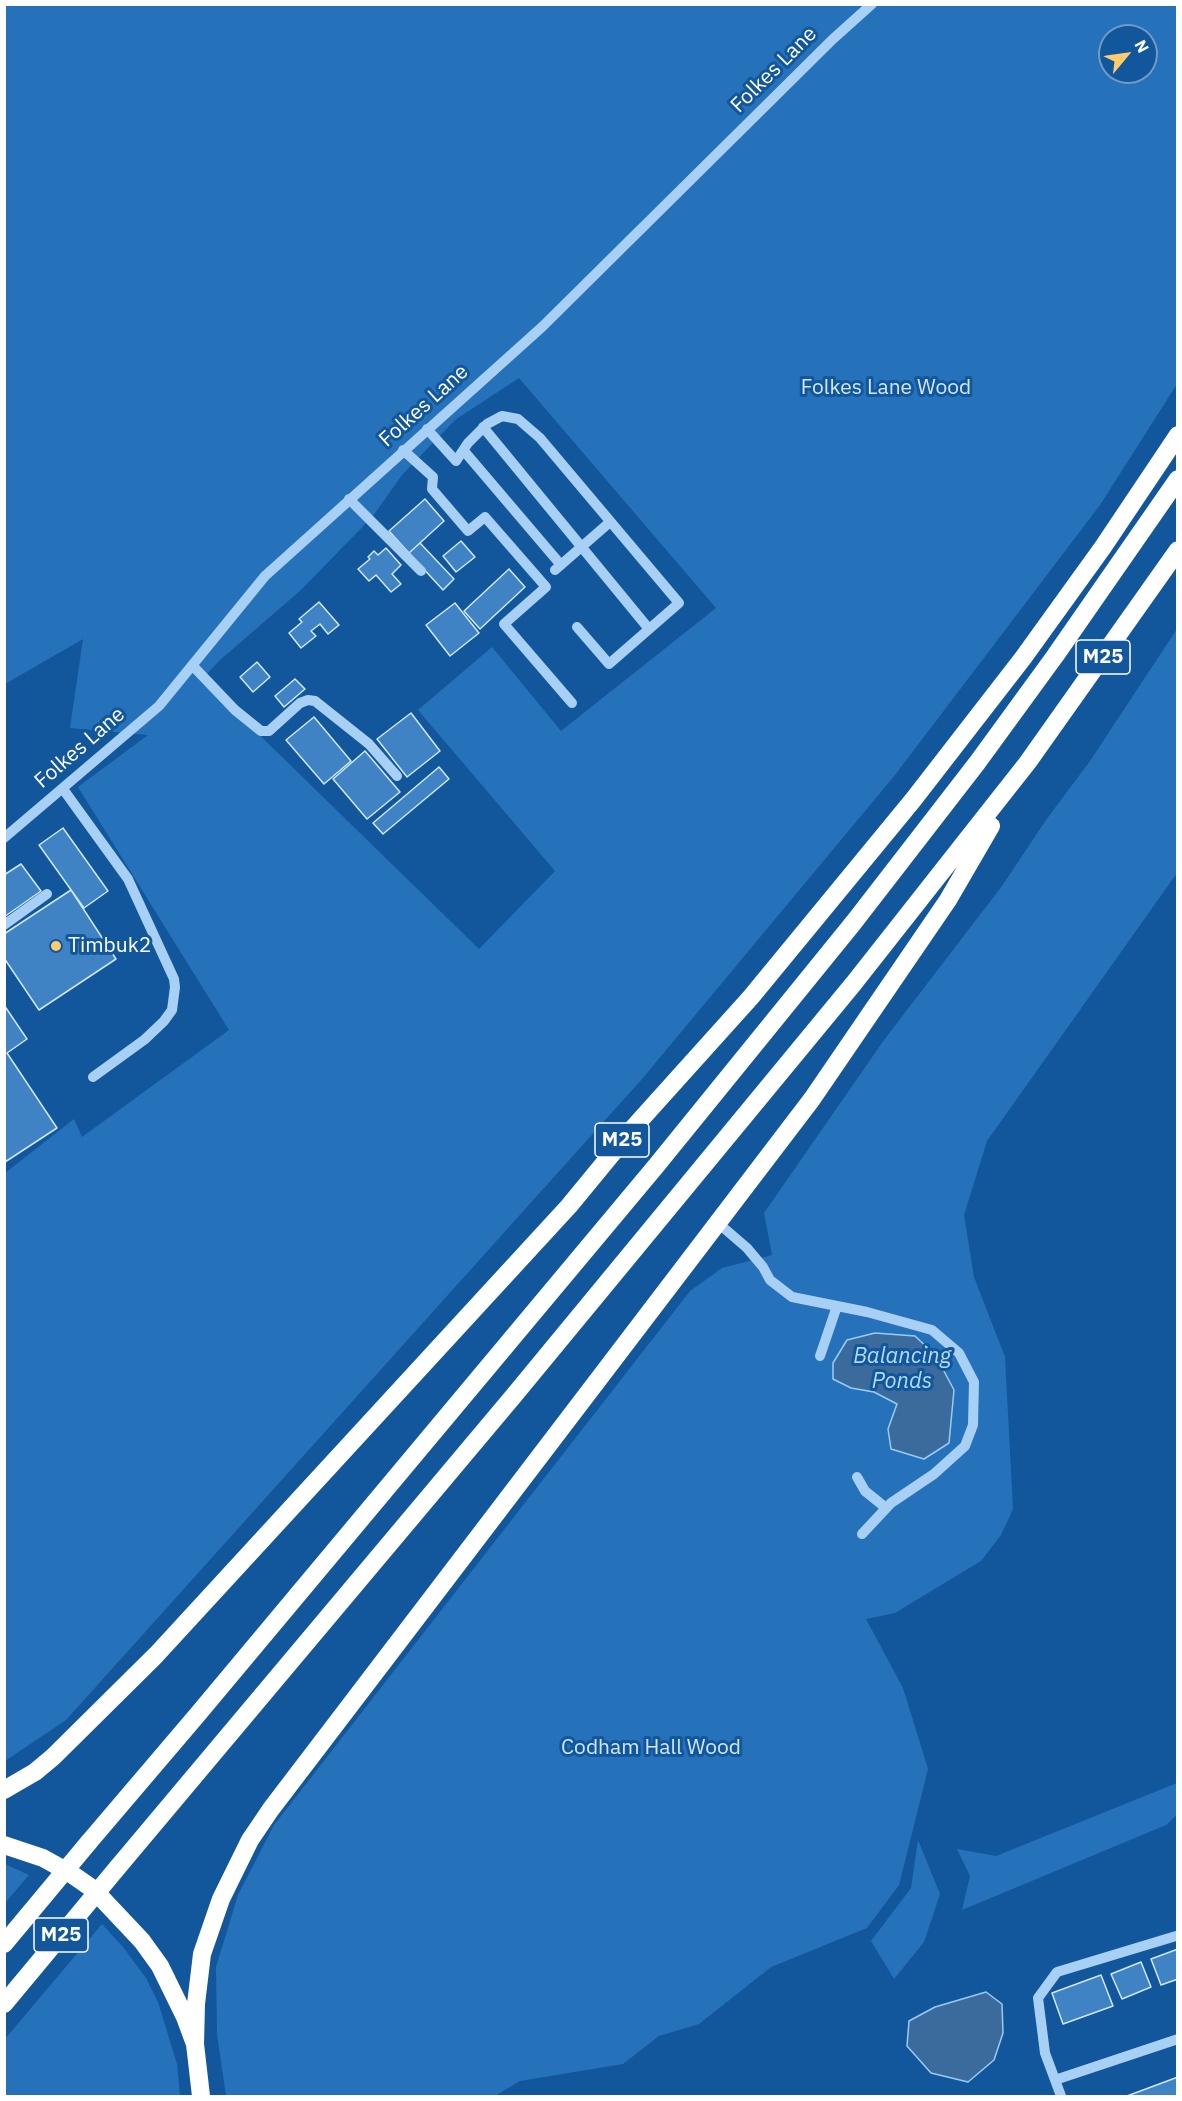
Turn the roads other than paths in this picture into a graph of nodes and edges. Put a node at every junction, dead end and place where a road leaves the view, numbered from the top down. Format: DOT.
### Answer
graph roads {
  1 [pos="872,4"];
  2 [pos="483,428"];
  3 [pos="427,429"];
  4 [pos="1178,435"];
  5 [pos="403,450"];
  6 [pos="464,451"];
  7 [pos="1178,478"];
  8 [pos="349,499"];
  9 [pos="610,522"];
  10 [pos="582,548"];
  11 [pos="1178,550"];
  12 [pos="421,571"];
  13 [pos="577,627"];
  14 [pos="649,629"];
  15 [pos="192,665"];
  16 [pos="572,703"];
  17 [pos="1028,762"];
  18 [pos="397,776"];
  19 [pos="63,789"];
  20 [pos="4,838"];
  21 [pos="47,894"];
  22 [pos="4,925"];
  23 [pos="93,1077"];
  24 [pos="718,1222"];
  25 [pos="837,1306"];
  26 [pos="820,1356"];
  27 [pos="857,1478"];
  28 [pos="886,1508"];
  29 [pos="862,1534"];
  30 [pos="4,1790"];
  31 [pos="4,1845"];
  32 [pos="1176,1936"];
  33 [pos="4,1944"];
  34 [pos="4,2004"];
  35 [pos="1178,2039"];
  36 [pos="195,2044"];
  37 [pos="1055,2080"];
  38 [pos="201,2097"];
  39 [pos="1060,2097"];
  1 -- 3 [label="street, Folkes Lane"];
  2 -- 6 [label="street"];
  2 -- 9 [label="street"];
  2 -- 10 [label="street"];
  3 -- 5 [label="street, Folkes Lane"];
  3 -- 6 [label="street"];
  4 -- 30 [label="highway, M25"];
  5 -- 8 [label="street, Folkes Lane"];
  5 -- 16 [label="street"];
  6 -- 10 [label="street"];
  7 -- 33 [label="highway, M25, bridge"];
  8 -- 12 [label="street"];
  8 -- 15 [label="street, Folkes Lane"];
  9 -- 10 [label="street"];
  9 -- 14 [label="street"];
  10 -- 14 [label="street"];
  11 -- 17 [label="highway, M25"];
  13 -- 14 [label="street"];
  15 -- 18 [label="street"];
  15 -- 19 [label="street, Folkes Lane"];
  17 -- 24 [label="highway, M25"];
  17 -- 34 [label="highway, M25, bridge"];
  19 -- 20 [label="street, Folkes Lane"];
  19 -- 23 [label="street"];
  21 -- 22 [label="street"];
  24 -- 25 [label="street"];
  24 -- 36 [label="highway, M25"];
  25 -- 26 [label="street"];
  25 -- 28 [label="street"];
  27 -- 28 [label="street"];
  28 -- 29 [label="street"];
  31 -- 36 [label="highway"];
  32 -- 37 [label="street"];
  35 -- 37 [label="street"];
  36 -- 38 [label="highway"];
  37 -- 39 [label="street"];
}
